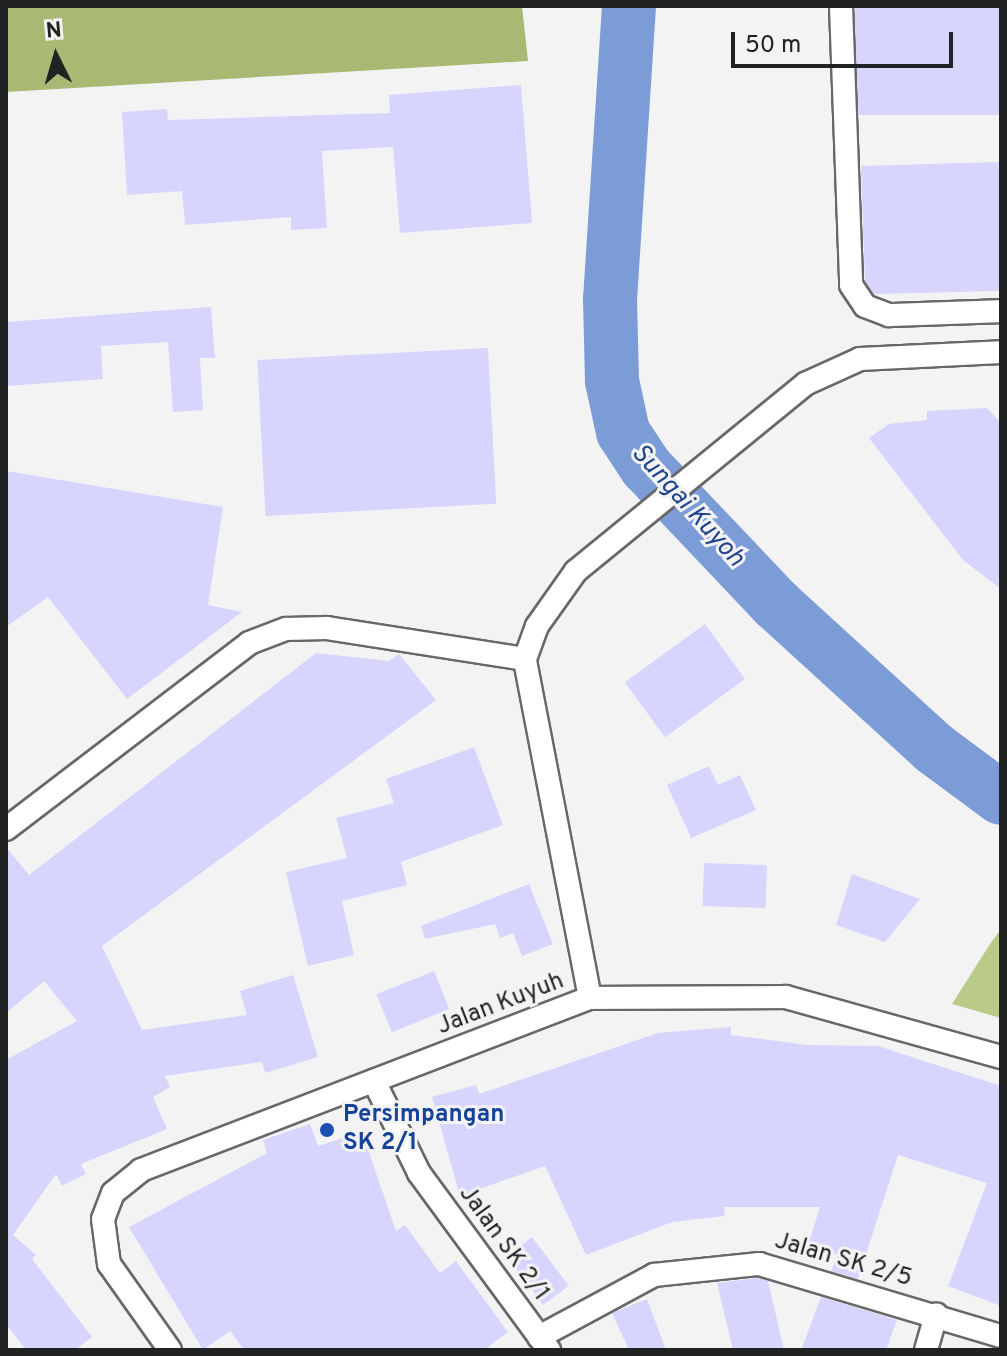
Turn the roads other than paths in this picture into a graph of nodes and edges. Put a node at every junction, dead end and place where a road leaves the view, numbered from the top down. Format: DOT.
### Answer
graph roads {
  1 [pos="841,6"];
  2 [pos="1001,311"];
  3 [pos="1001,352"];
  4 [pos="525,659"];
  5 [pos="6,829"];
  6 [pos="590,998"];
  7 [pos="1001,1057"];
  8 [pos="374,1081"];
  9 [pos="936,1314"];
  10 [pos="1001,1336"];
  11 [pos="544,1344"];
  12 [pos="170,1350"];
  13 [pos="926,1350"];
  1 -- 2 [label="street"];
  3 -- 4 [label="street"];
  4 -- 5 [label="street"];
  4 -- 6 [label="street"];
  6 -- 7 [label="street, Jalan Kuyuh"];
  6 -- 8 [label="street, Jalan Kuyuh"];
  8 -- 11 [label="street, Jalan SK 2/1"];
  8 -- 12 [label="street, Jalan Kuyuh"];
  9 -- 10 [label="street, Jalan SK 2/5"];
  9 -- 11 [label="street, Jalan SK 2/5"];
  9 -- 13 [label="street"];
}
